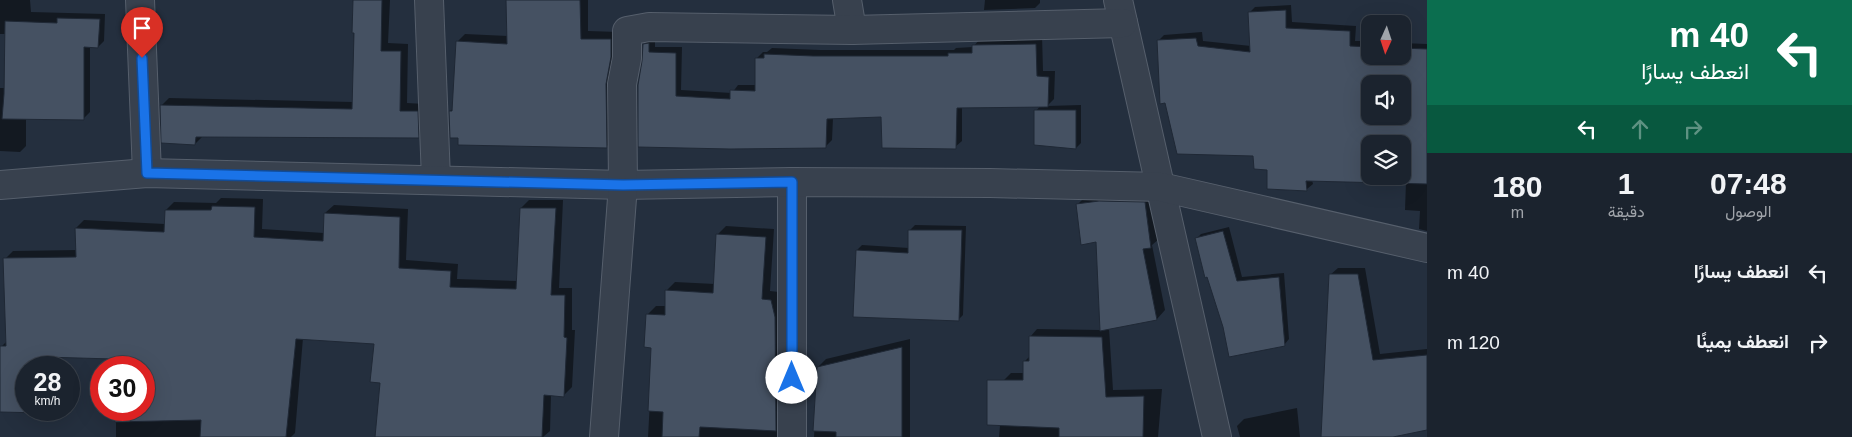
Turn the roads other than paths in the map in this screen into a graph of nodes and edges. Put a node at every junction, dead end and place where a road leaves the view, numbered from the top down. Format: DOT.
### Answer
graph roads {
  1 [pos="140,0"];
  2 [pos="429,0"];
  3 [pos="847,0"];
  4 [pos="1120,12"];
  5 [pos="852,30"];
  6 [pos="147,173"];
  7 [pos="436,180"];
  8 [pos="792,182"];
  9 [pos="0,185"];
  10 [pos="623,185"];
  11 [pos="1161,187"];
  12 [pos="1427,248"];
  13 [pos="604,437"];
  14 [pos="792,437"];
  15 [pos="1217,437"];
  1 -- 6 [label="street"];
  2 -- 7 [label="street"];
  3 -- 5 [label="street"];
  4 -- 5 [label="street"];
  4 -- 11 [label="street"];
  5 -- 10 [label="street"];
  6 -- 7 [label="street"];
  6 -- 9 [label="street"];
  7 -- 10 [label="street"];
  8 -- 10 [label="street"];
  8 -- 11 [label="street"];
  8 -- 14 [label="street"];
  10 -- 13 [label="street"];
  11 -- 12 [label="street"];
  11 -- 15 [label="street"];
}
